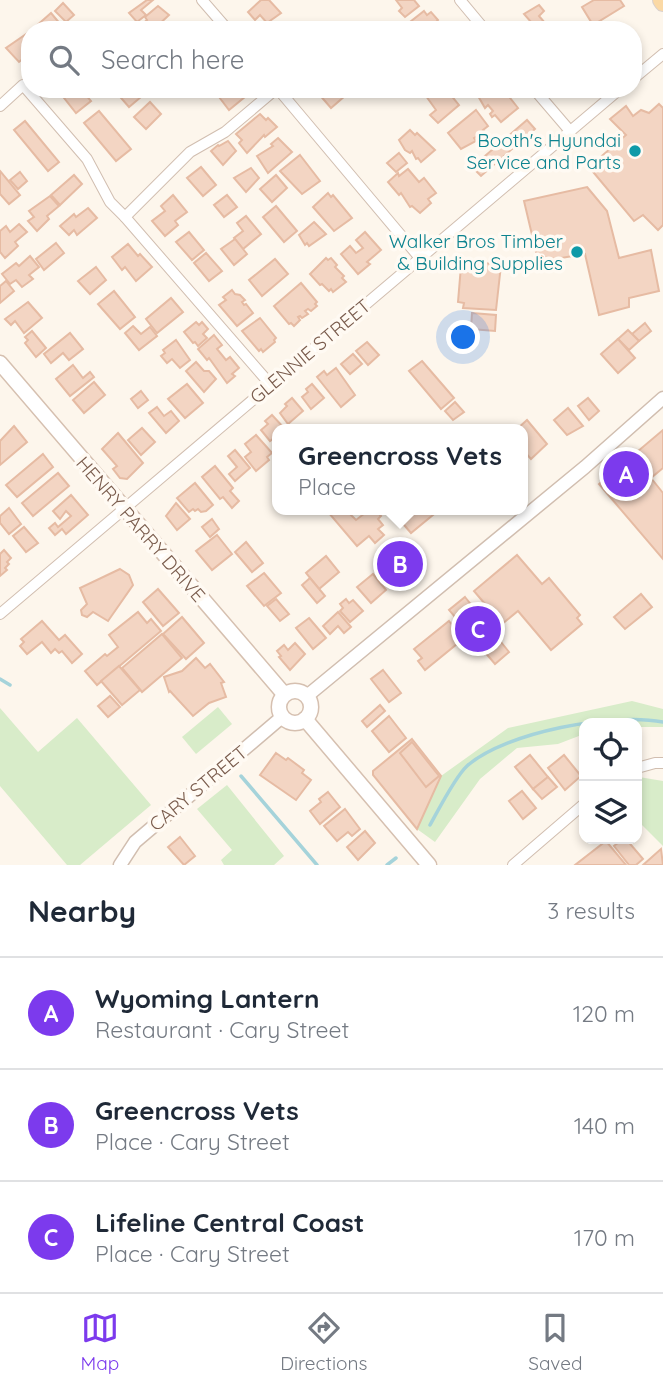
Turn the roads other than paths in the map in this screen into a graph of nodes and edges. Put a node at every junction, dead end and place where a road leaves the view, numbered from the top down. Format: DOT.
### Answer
graph roads {
  1 [pos="202,0"];
  2 [pos="460,0"];
  3 [pos="220,21"];
  4 [pos="478,21"];
  5 [pos="663,54"];
  6 [pos="642,72"];
  7 [pos="21,87"];
  8 [pos="34,98"];
  9 [pos="266,98"];
  10 [pos="285,98"];
  11 [pos="542,98"];
  12 [pos="610,98"];
  13 [pos="0,106"];
  14 [pos="570,131"];
  15 [pos="125,217"];
  16 [pos="420,258"];
  17 [pos="0,363"];
  18 [pos="270,384"];
  19 [pos="663,398"];
  20 [pos="124,509"];
  21 [pos="528,514"];
  22 [pos="527,515"];
  23 [pos="0,614"];
  24 [pos="284,694"];
  25 [pos="307,696"];
  26 [pos="282,717"];
  27 [pos="305,719"];
  28 [pos="663,764"];
  29 [pos="642,767"];
  30 [pos="579,808"];
  31 [pos="120,865"];
  32 [pos="429,865"];
  33 [pos="513,865"];
  1 -- 3 [label="street"];
  2 -- 4 [label="street"];
  5 -- 6 [label="street"];
  7 -- 13 [label="street"];
  8 -- 15 [label="street"];
  9 -- 15 [label="street"];
  10 -- 16 [label="street"];
  11 -- 14 [label="street"];
  12 -- 14 [label="street, GLENNIE STREET"];
  14 -- 16 [label="street, GLENNIE STREET"];
  15 -- 18 [label="street"];
  16 -- 18 [label="street, GLENNIE STREET"];
  17 -- 20 [label="main road, HENRY PARRY DRIVE"];
  18 -- 20 [label="street, GLENNIE STREET"];
  19 -- 21 [label="street"];
  20 -- 23 [label="street, GLENNIE STREET"];
  20 -- 24 [label="main road, HENRY PARRY DRIVE"];
  22 -- 25 [label="street"];
  24 -- 25 [label="main road"];
  24 -- 26 [label="main road"];
  25 -- 27 [label="main road"];
  26 -- 27 [label="main road"];
  26 -- 31 [label="street, CARY STREET"];
  27 -- 32 [label="main road"];
  28 -- 29 [label="street"];
  30 -- 33 [label="street"];
}
